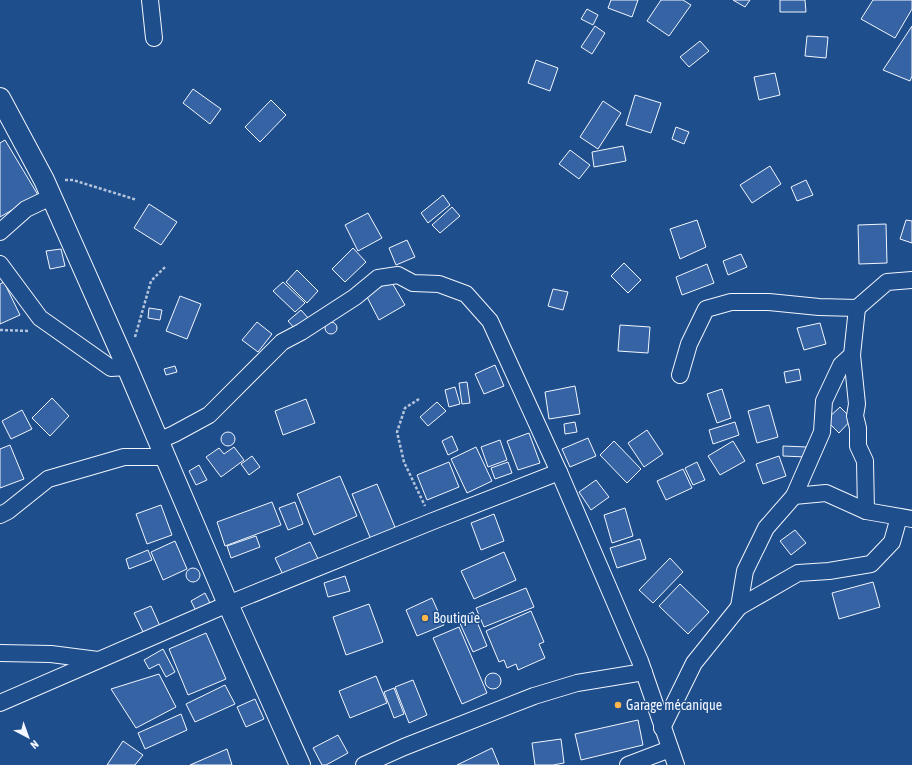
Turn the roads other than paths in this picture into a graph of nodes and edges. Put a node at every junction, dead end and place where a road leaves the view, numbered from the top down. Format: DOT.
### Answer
graph roads {
  1 [pos="150,0"];
  2 [pos="154,38"];
  3 [pos="0,98"];
  4 [pos="47,188"];
  5 [pos="0,232"];
  6 [pos="0,264"];
  7 [pos="912,280"];
  8 [pos="856,308"];
  9 [pos="852,355"];
  10 [pos="126,367"];
  11 [pos="680,375"];
  12 [pos="161,449"];
  13 [pos="559,472"];
  14 [pos="794,496"];
  15 [pos="866,511"];
  16 [pos="0,515"];
  17 [pos="906,518"];
  18 [pos="228,604"];
  19 [pos="739,607"];
  20 [pos="0,653"];
  21 [pos="98,660"];
  22 [pos="644,672"];
  23 [pos="0,703"];
  24 [pos="662,728"];
  25 [pos="670,749"];
  26 [pos="300,765"];
  27 [pos="364,765"];
  28 [pos="628,765"];
  29 [pos="676,765"];
  1 -- 2 [label="street"];
  3 -- 4 [label="street"];
  4 -- 5 [label="street"];
  4 -- 10 [label="street"];
  6 -- 10 [label="street"];
  7 -- 8 [label="street"];
  8 -- 9 [label="street"];
  8 -- 11 [label="street"];
  9 -- 14 [label="street"];
  9 -- 15 [label="street"];
  10 -- 12 [label="street"];
  12 -- 13 [label="street"];
  12 -- 16 [label="street"];
  12 -- 18 [label="street"];
  13 -- 18 [label="street"];
  13 -- 22 [label="street"];
  14 -- 15 [label="street"];
  14 -- 19 [label="street"];
  15 -- 17 [label="street"];
  17 -- 19 [label="street"];
  18 -- 21 [label="street"];
  18 -- 26 [label="street"];
  19 -- 24 [label="street"];
  20 -- 21 [label="street"];
  21 -- 23 [label="street"];
  22 -- 24 [label="street"];
  22 -- 27 [label="street"];
  24 -- 25 [label="street"];
  25 -- 28 [label="street"];
  25 -- 29 [label="street"];
}
